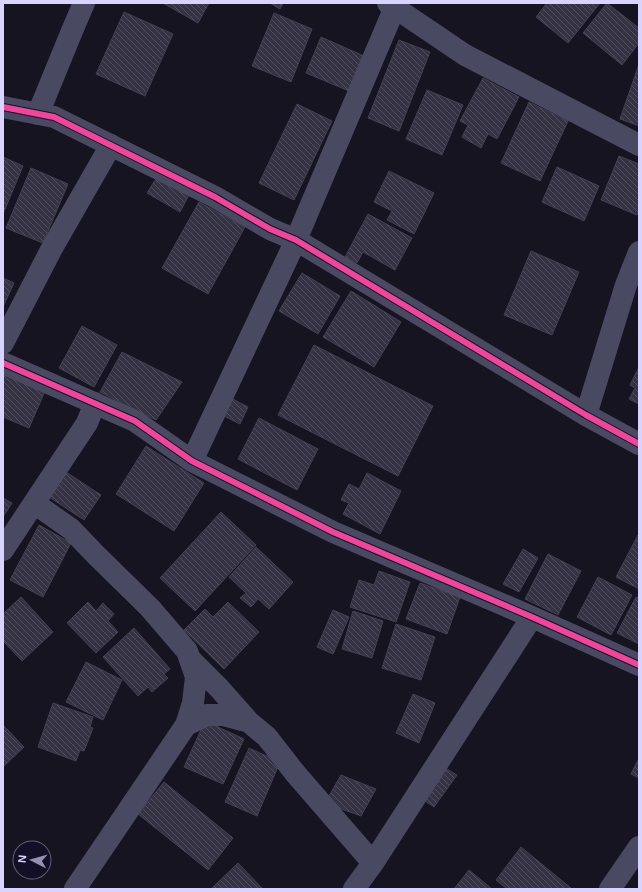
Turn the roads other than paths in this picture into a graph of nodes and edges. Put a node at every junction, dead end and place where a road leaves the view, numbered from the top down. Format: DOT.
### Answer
graph roads {
  1 [pos="84,3"];
  2 [pos="391,5"];
  3 [pos="3,107"];
  4 [pos="38,114"];
  5 [pos="111,145"];
  6 [pos="639,145"];
  7 [pos="296,240"];
  8 [pos="639,252"];
  9 [pos="633,288"];
  10 [pos="3,343"];
  11 [pos="3,363"];
  12 [pos="95,403"];
  13 [pos="586,415"];
  14 [pos="639,444"];
  15 [pos="192,461"];
  16 [pos="34,503"];
  17 [pos="3,550"];
  18 [pos="532,617"];
  19 [pos="190,659"];
  20 [pos="639,665"];
  21 [pos="249,722"];
  22 [pos="186,725"];
  23 [pos="639,847"];
  24 [pos="373,863"];
  25 [pos="75,889"];
  26 [pos="354,889"];
  27 [pos="610,889"];
  1 -- 4 [label="street"];
  2 -- 6 [label="street"];
  2 -- 7 [label="street"];
  3 -- 4 [label="street"];
  4 -- 5 [label="street"];
  5 -- 7 [label="street"];
  5 -- 10 [label="street"];
  7 -- 13 [label="street"];
  7 -- 15 [label="street"];
  8 -- 9 [label="street"];
  9 -- 13 [label="street"];
  11 -- 12 [label="street"];
  12 -- 15 [label="street"];
  12 -- 16 [label="street"];
  13 -- 14 [label="street"];
  15 -- 18 [label="street"];
  16 -- 17 [label="street"];
  16 -- 19 [label="street"];
  18 -- 20 [label="street"];
  18 -- 24 [label="street"];
  19 -- 21 [label="street"];
  19 -- 22 [label="street"];
  21 -- 22 [label="street"];
  21 -- 24 [label="street"];
  22 -- 25 [label="street"];
  23 -- 27 [label="street"];
  24 -- 26 [label="street"];
}
